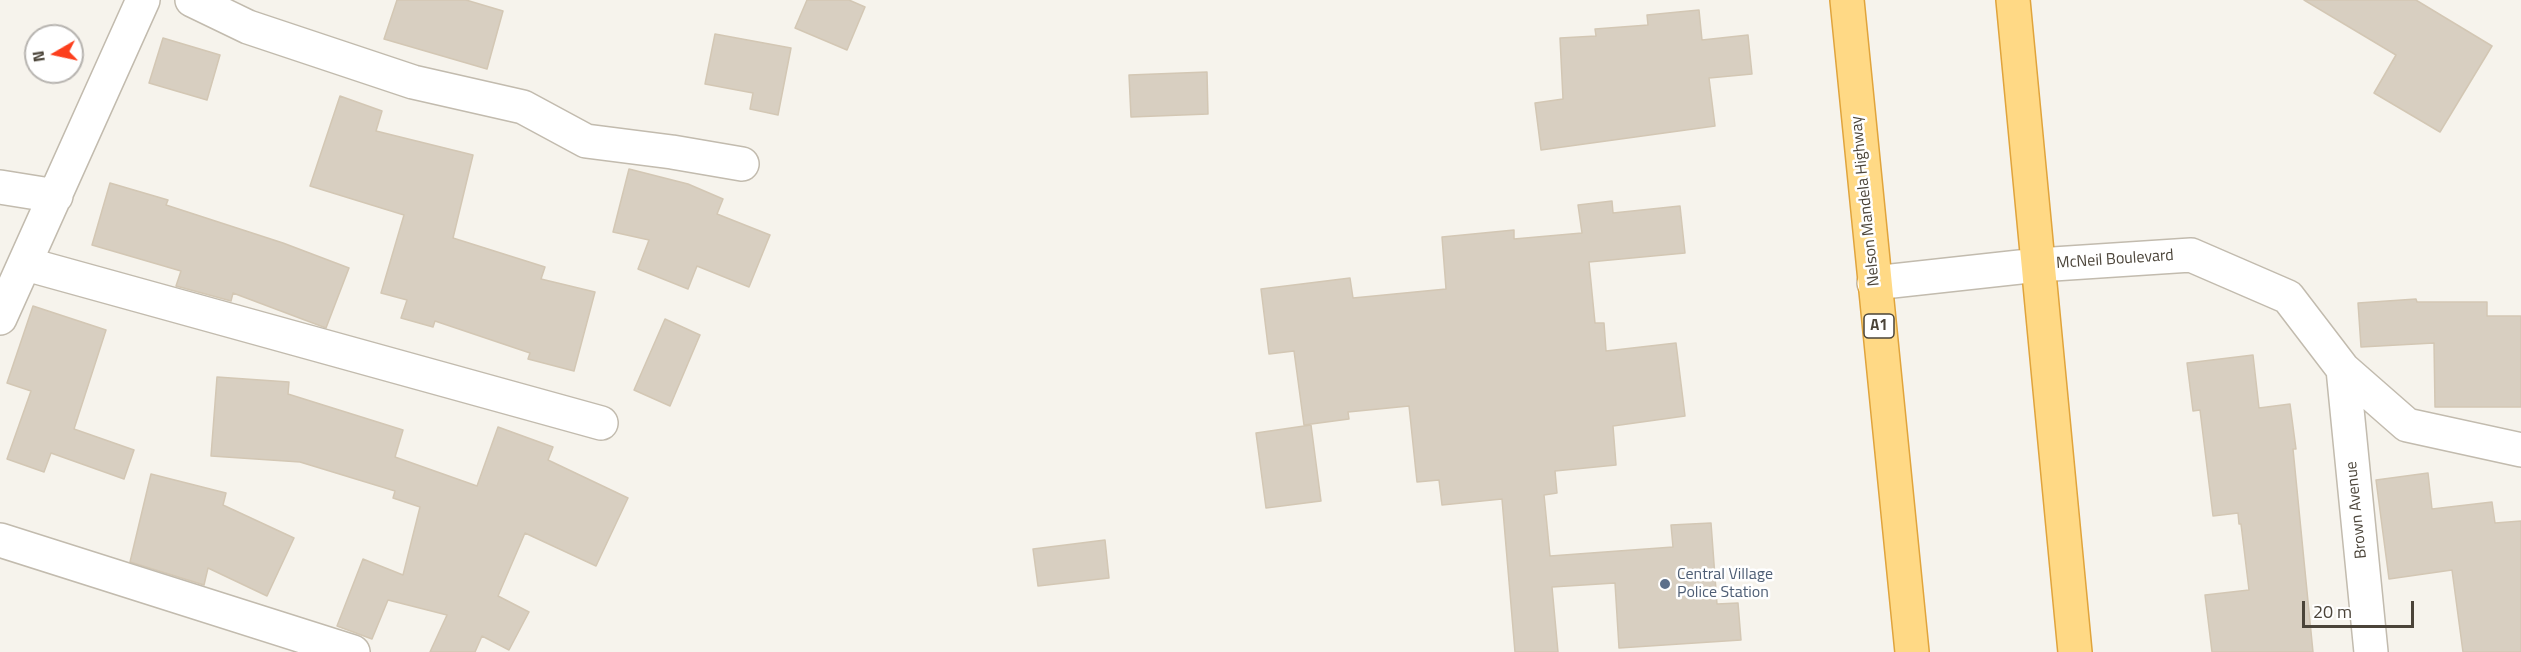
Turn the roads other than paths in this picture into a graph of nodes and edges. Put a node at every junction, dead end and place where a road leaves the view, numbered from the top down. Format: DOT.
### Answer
graph roads {
  1 [pos="143,0"];
  2 [pos="192,0"];
  3 [pos="1847,0"];
  4 [pos="2013,0"];
  5 [pos="742,164"];
  6 [pos="0,187"];
  7 [pos="56,196"];
  8 [pos="26,264"];
  9 [pos="2038,265"];
  10 [pos="1874,283"];
  11 [pos="0,318"];
  12 [pos="2343,369"];
  13 [pos="601,423"];
  14 [pos="2521,450"];
  15 [pos="0,540"];
  16 [pos="353,652"];
  17 [pos="1912,652"];
  18 [pos="2075,652"];
  19 [pos="2371,652"];
  1 -- 7 [label="street"];
  2 -- 5 [label="street"];
  3 -- 10 [label="highway, Nelson Mandela Highway / A1"];
  4 -- 9 [label="highway"];
  6 -- 7 [label="street"];
  7 -- 8 [label="street"];
  8 -- 11 [label="street"];
  8 -- 13 [label="street"];
  9 -- 10 [label="street, McNeil Boulevard"];
  9 -- 12 [label="street, McNeil Boulevard"];
  9 -- 18 [label="highway"];
  10 -- 17 [label="highway, Nelson Mandela Highway / A1"];
  12 -- 14 [label="street, McNeil Boulevard"];
  12 -- 19 [label="street, Brown Avenue"];
  15 -- 16 [label="street"];
}
